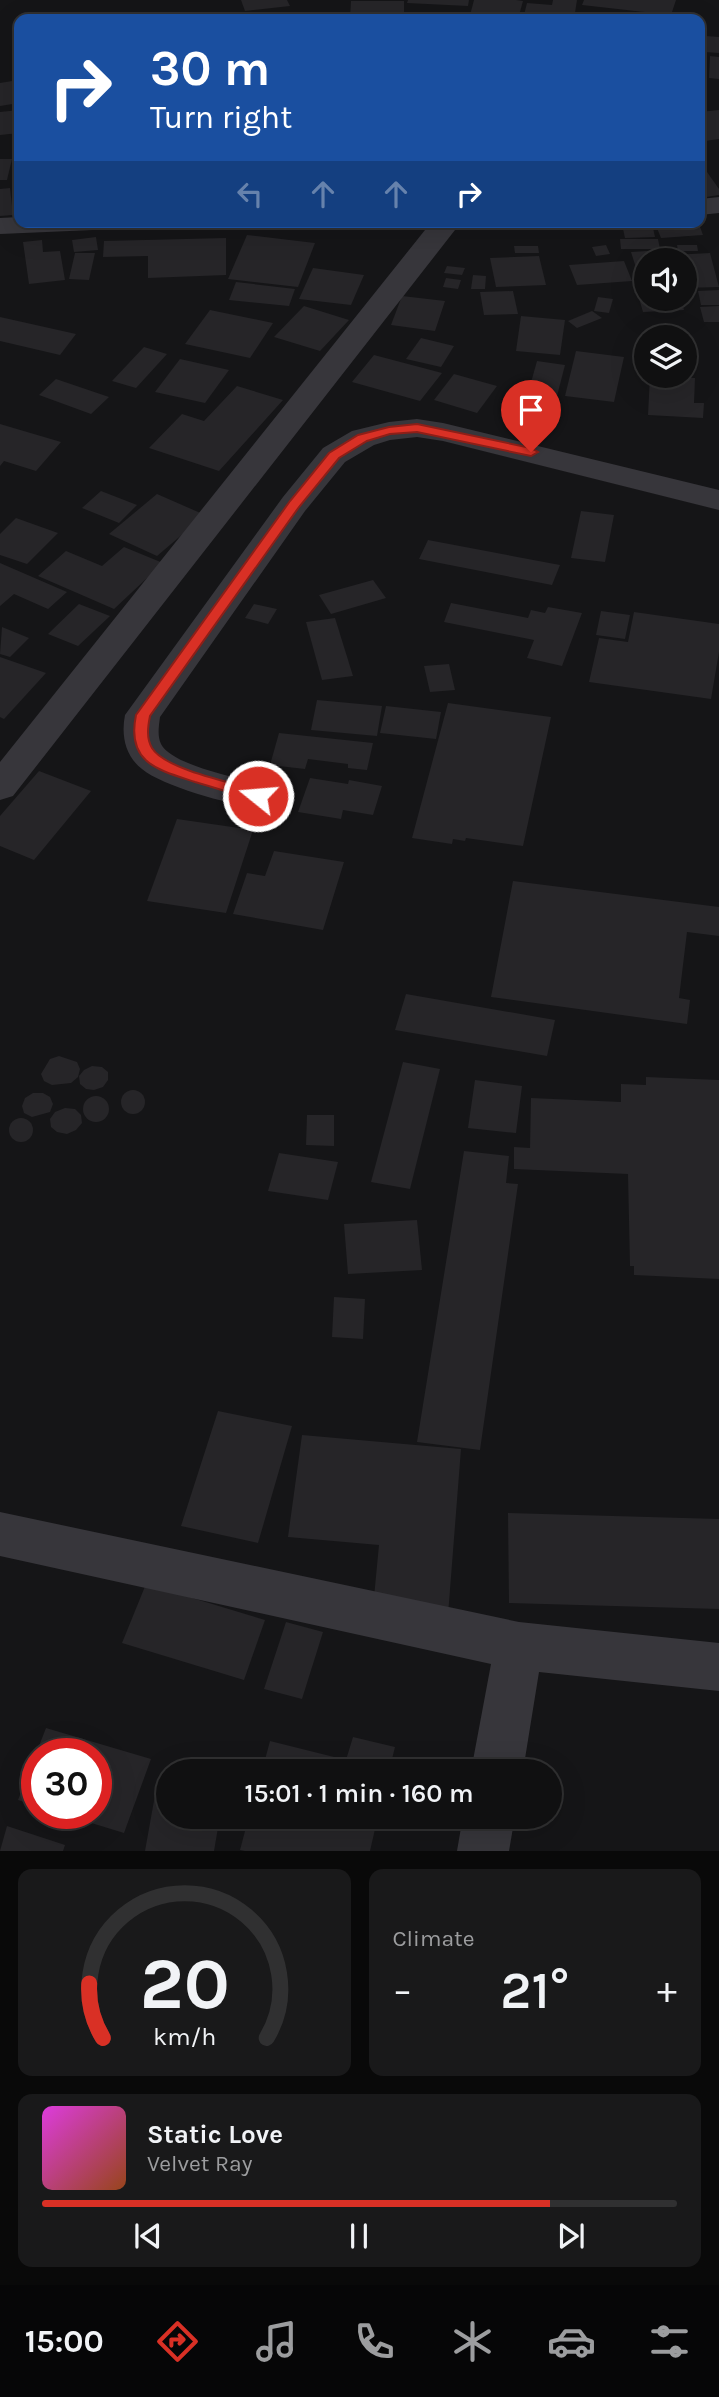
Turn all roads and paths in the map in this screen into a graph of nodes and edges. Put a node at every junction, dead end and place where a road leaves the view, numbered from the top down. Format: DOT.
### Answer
graph roads {
  1 [pos="442,228"];
  2 [pos="719,500"];
  3 [pos="2,779"];
  4 [pos="258,796"];
  5 [pos="0,1534"];
  6 [pos="519,1646"];
  7 [pos="719,1667"];
  8 [pos="498,1759"];
  9 [pos="487,1829"];
  10 [pos="483,1851"];
  1 -- 3 [label="street"];
  2 -- 4 [label="street"];
  5 -- 6 [label="street"];
  6 -- 7 [label="street"];
  6 -- 8 [label="street"];
  9 -- 10 [label="street"];
}
